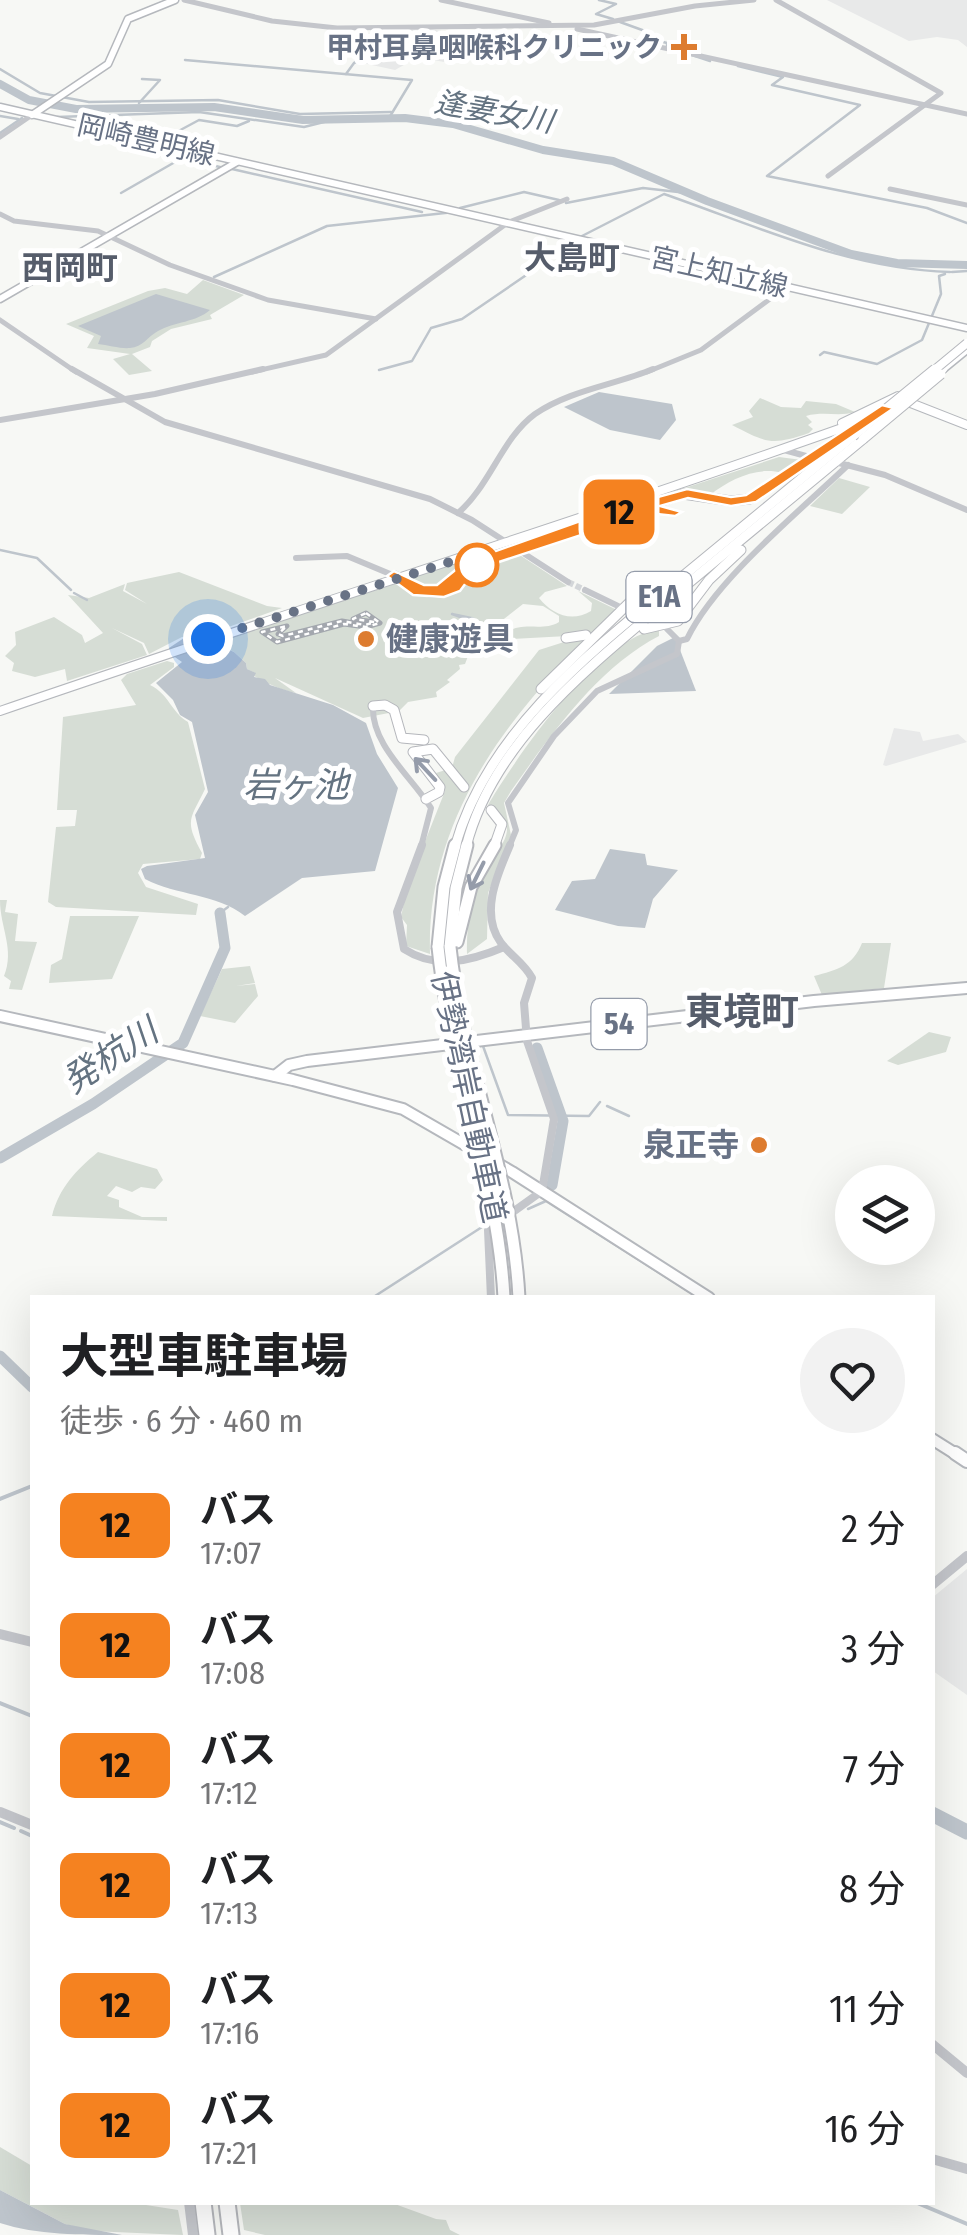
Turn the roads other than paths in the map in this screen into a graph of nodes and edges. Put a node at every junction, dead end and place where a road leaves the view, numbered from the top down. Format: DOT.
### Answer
graph roads {
  1 [pos="175,0"];
  2 [pos="184,0"];
  3 [pos="440,0"];
  4 [pos="754,0"];
  5 [pos="776,0"];
  6 [pos="565,26"];
  7 [pos="924,105"];
  8 [pos="0,108"];
  9 [pos="35,112"];
  10 [pos="967,114"];
  11 [pos="0,137"];
  12 [pos="238,161"];
  13 [pos="828,176"];
  14 [pos="890,190"];
  15 [pos="563,200"];
  16 [pos="967,205"];
  17 [pos="0,214"];
  18 [pos="509,222"];
  19 [pos="108,236"];
  20 [pos="786,287"];
  21 [pos="0,299"];
  22 [pos="376,319"];
  23 [pos="0,320"];
  24 [pos="967,328"];
  25 [pos="967,346"];
  26 [pos="902,398"];
  27 [pos="122,400"];
  28 [pos="0,420"];
  29 [pos="967,424"];
  30 [pos="854,437"];
  31 [pos="784,450"];
  32 [pos="806,456"];
  33 [pos="820,475"];
  34 [pos="672,510"];
  35 [pos="967,510"];
  36 [pos="458,512"];
  37 [pos="504,541"];
  38 [pos="530,546"];
  39 [pos="296,558"];
  40 [pos="398,578"];
  41 [pos="568,582"];
  42 [pos="586,590"];
  43 [pos="631,601"];
  44 [pos="618,606"];
  45 [pos="644,629"];
  46 [pos="667,629"];
  47 [pos="586,635"];
  48 [pos="566,638"];
  49 [pos="679,641"];
  50 [pos="373,706"];
  51 [pos="2,710"];
  52 [pos="420,739"];
  53 [pos="484,776"];
  54 [pos="464,787"];
  55 [pos="426,799"];
  56 [pos="491,810"];
  57 [pos="448,948"];
  58 [pos="504,948"];
  59 [pos="967,988"];
  60 [pos="0,1016"];
  61 [pos="526,1034"];
  62 [pos="275,1076"];
  63 [pos="542,1191"];
  64 [pos="491,1295"];
  65 [pos="504,1295"];
  66 [pos="519,1295"];
  67 [pos="703,1295"];
  68 [pos="935,1441"];
  69 [pos="967,1461"];
  70 [pos="967,1556"];
  71 [pos="935,1583"];
  72 [pos="0,1634"];
  73 [pos="30,1642"];
  74 [pos="0,1812"];
  75 [pos="30,1824"];
  76 [pos="935,2046"];
  77 [pos="967,2073"];
  78 [pos="935,2160"];
  79 [pos="967,2168"];
  80 [pos="193,2205"];
  81 [pos="193,2205"];
  82 [pos="227,2205"];
  83 [pos="193,2235"];
  84 [pos="207,2235"];
  85 [pos="231,2235"];
  1 -- 9 [label="main road, 岡崎豊明線"];
  2 -- 6 [label="street"];
  3 -- 6 [label="street"];
  4 -- 6 [label="street"];
  5 -- 7 [label="street"];
  6 -- 7 [label="street"];
  7 -- 10 [label="street"];
  7 -- 13 [label="street"];
  8 -- 9 [label="main road"];
  9 -- 11 [label="street"];
  9 -- 12 [label="main road, 岡崎豊明線"];
  12 -- 18 [label="main road, 宮上知立線"];
  12 -- 19 [label="main road, 岡崎豊明線"];
  14 -- 16 [label="street"];
  15 -- 18 [label="street"];
  17 -- 19 [label="street"];
  18 -- 20 [label="main road, 宮上知立線"];
  18 -- 22 [label="street"];
  19 -- 21 [label="main road, 岡崎豊明線"];
  19 -- 22 [label="street"];
  20 -- 24 [label="main road, 宮上知立線"];
  20 -- 36 [label="street"];
  22 -- 27 [label="street"];
  23 -- 27 [label="street"];
  25 -- 26 [label="main road"];
  25 -- 30 [label="highway, 伊勢湾岸自動車道 / E1A, bridge"];
  25 -- 30 [label="highway, bridge"];
  26 -- 29 [label="main road"];
  26 -- 31 [label="main road"];
  26 -- 37 [label="main road"];
  27 -- 28 [label="street"];
  27 -- 36 [label="street"];
  30 -- 33 [label="highway, 伊勢湾岸自動車道 / E1A"];
  30 -- 38 [label="highway"];
  30 -- 53 [label="highway, 伊勢湾岸自動車道 / E1A"];
  31 -- 32 [label="street"];
  31 -- 37 [label="main road"];
  33 -- 45 [label="highway"];
  33 -- 57 [label="highway, 伊勢湾岸自動車道 / E1A"];
  34 -- 38 [label="highway"];
  35 -- 49 [label="street"];
  36 -- 37 [label="street"];
  37 -- 40 [label="main road"];
  37 -- 41 [label="street"];
  38 -- 40 [label="highway, bridge"];
  39 -- 40 [label="street"];
  40 -- 51 [label="main road"];
  42 -- 44 [label="street"];
  43 -- 53 [label="highway"];
  46 -- 49 [label="street"];
  47 -- 48 [label="highway"];
  49 -- 58 [label="street"];
  50 -- 52 [label="highway"];
  50 -- 55 [label="street"];
  53 -- 57 [label="highway, 伊勢湾岸自動車道 / E1A"];
  55 -- 54 [label="highway, one-way"];
  55 -- 58 [label="street"];
  56 -- 57 [label="highway, one-way"];
  57 -- 65 [label="highway, 伊勢湾岸自動車道 / E1A, bridge"];
  57 -- 66 [label="highway, 伊勢湾岸自動車道 / E1A, bridge"];
  58 -- 61 [label="street"];
  59 -- 61 [label="main road, 54"];
  60 -- 62 [label="main road"];
  61 -- 62 [label="main road, 54"];
  61 -- 63 [label="street"];
  62 -- 63 [label="main road"];
  63 -- 64 [label="street"];
  63 -- 67 [label="main road"];
  68 -- 69 [label="main road"];
  70 -- 71 [label="street"];
  72 -- 73 [label="street"];
  74 -- 75 [label="street"];
  76 -- 77 [label="street"];
  78 -- 79 [label="street"];
  80 -- 83 [label="street"];
  81 -- 84 [label="highway"];
  82 -- 85 [label="highway"];
}
